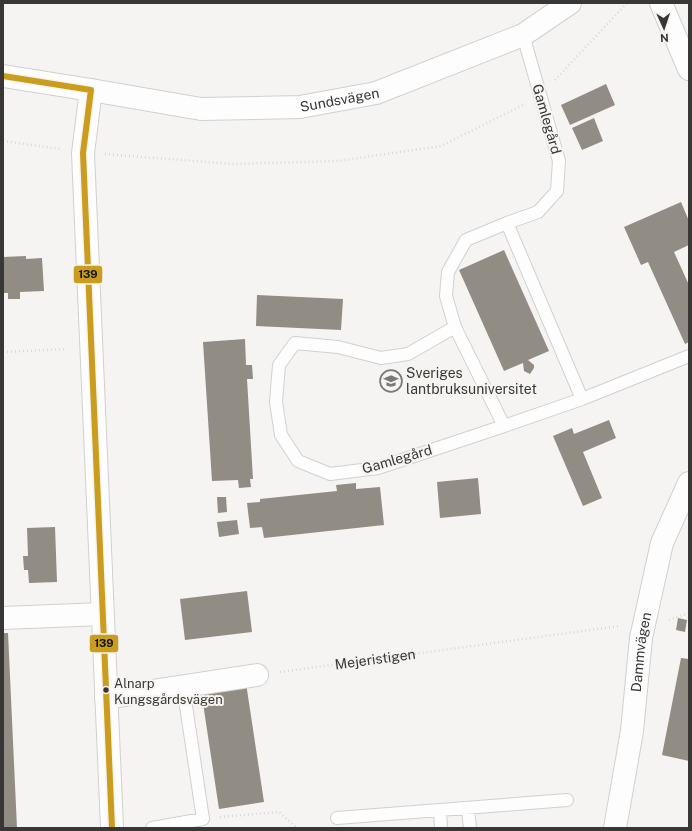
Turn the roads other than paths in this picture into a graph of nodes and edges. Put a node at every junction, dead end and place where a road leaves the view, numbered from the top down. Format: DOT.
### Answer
graph roads {
  1 [pos="570,3"];
  2 [pos="662,3"];
  3 [pos="523,35"];
  4 [pos="689,69"];
  5 [pos="3,76"];
  6 [pos="91,90"];
  7 [pos="507,223"];
  8 [pos="455,327"];
  9 [pos="689,356"];
  10 [pos="582,399"];
  11 [pos="504,426"];
  12 [pos="689,483"];
  13 [pos="102,614"];
  14 [pos="3,618"];
  15 [pos="257,675"];
  16 [pos="183,686"];
  17 [pos="106,698"];
  18 [pos="568,800"];
  19 [pos="468,809"];
  20 [pos="440,811"];
  21 [pos="337,818"];
  22 [pos="112,828"];
  23 [pos="152,828"];
  24 [pos="441,828"];
  25 [pos="470,828"];
  26 [pos="615,828"];
  1 -- 3 [label="street, Sundsvägen"];
  2 -- 4 [label="street"];
  3 -- 6 [label="street, Sundsvägen"];
  3 -- 7 [label="lane, Gamlegård"];
  5 -- 6 [label="street, Sundsvägen"];
  6 -- 13 [label="street"];
  7 -- 8 [label="lane, Gamlegård"];
  7 -- 10 [label="lane"];
  8 -- 11 [label="lane, Gamlegård"];
  8 -- 11 [label="lane, Gamlegård"];
  9 -- 10 [label="lane, Gamlegård"];
  10 -- 11 [label="lane, Gamlegård"];
  12 -- 26 [label="street, Dammvägen"];
  13 -- 14 [label="street"];
  13 -- 17 [label="street"];
  15 -- 16 [label="street"];
  16 -- 17 [label="street"];
  16 -- 23 [label="lane"];
  17 -- 22 [label="street"];
  18 -- 19 [label="lane"];
  19 -- 20 [label="lane"];
  19 -- 25 [label="lane"];
  20 -- 21 [label="lane"];
  20 -- 24 [label="lane"];
}
